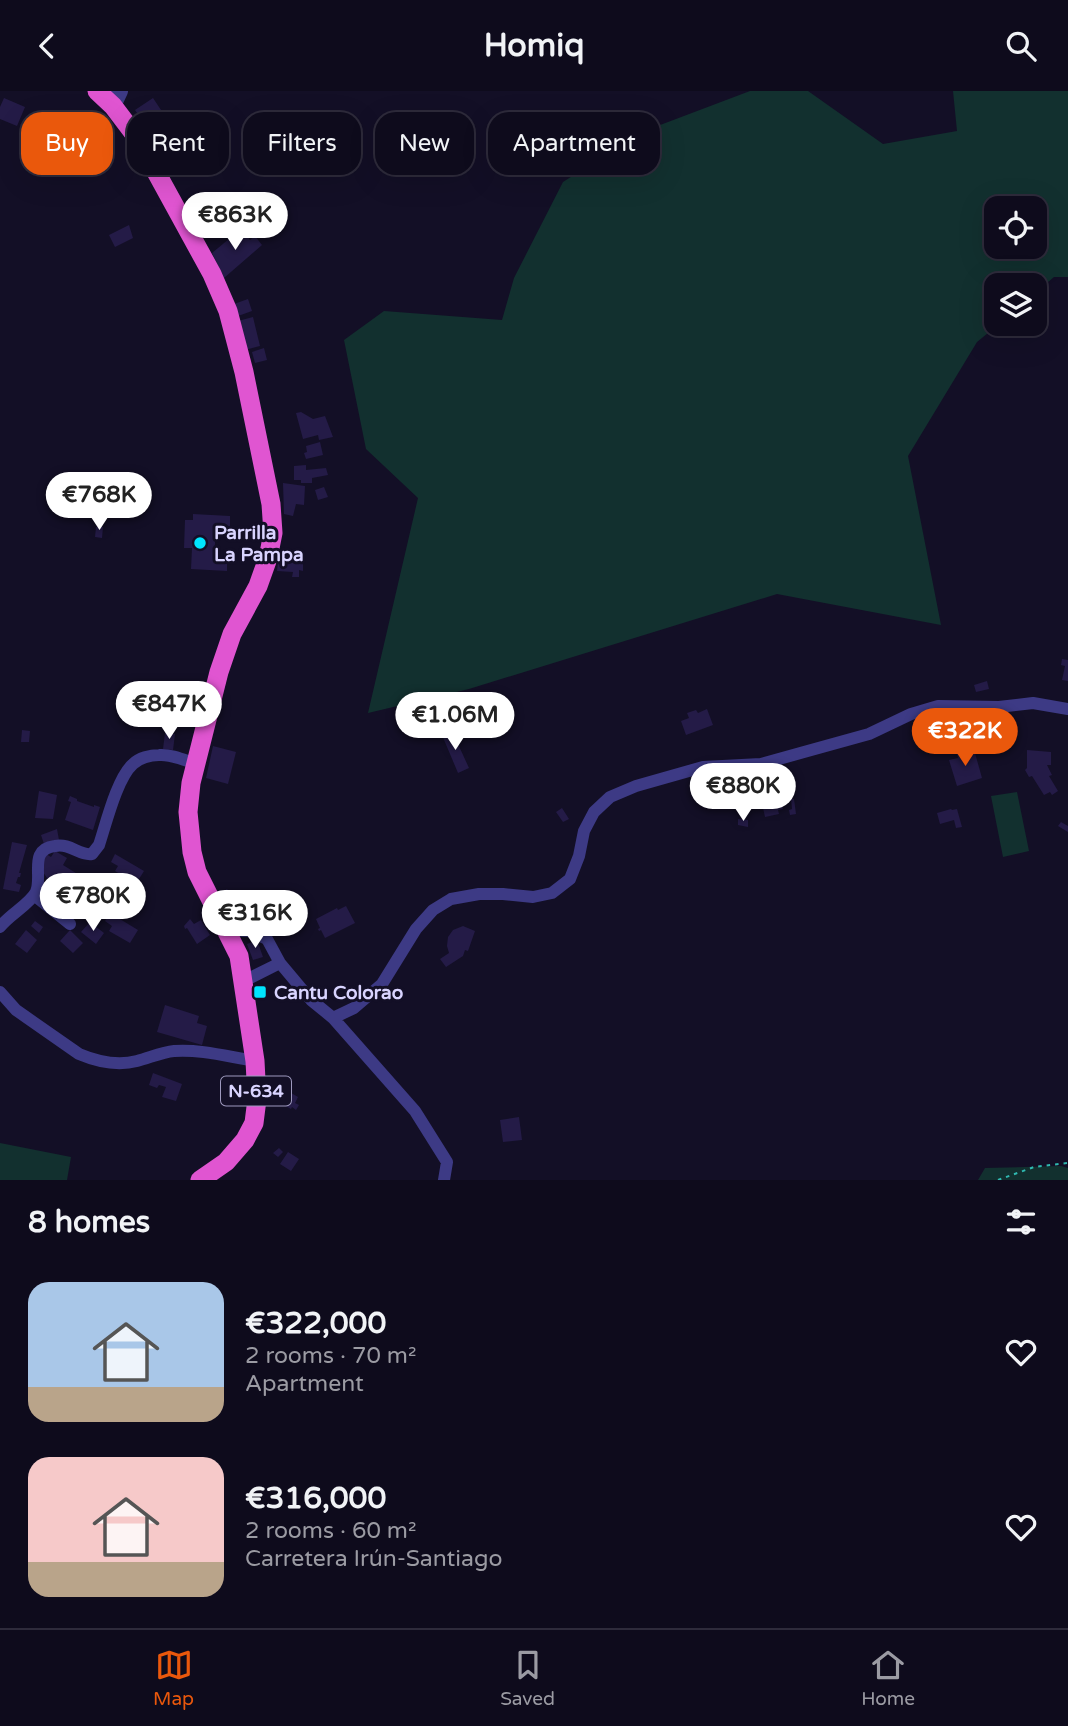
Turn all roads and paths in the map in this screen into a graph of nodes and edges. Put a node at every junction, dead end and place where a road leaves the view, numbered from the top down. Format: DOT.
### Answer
graph roads {
  1 [pos="97,91"];
  2 [pos="117,99"];
  3 [pos="1068,709"];
  4 [pos="196,764"];
  5 [pos="34,895"];
  6 [pos="70,924"];
  7 [pos="0,927"];
  8 [pos="226,930"];
  9 [pos="280,963"];
  10 [pos="244,981"];
  11 [pos="0,992"];
  12 [pos="333,1018"];
  13 [pos="255,1061"];
  14 [pos="1068,1163"];
  15 [pos="200,1180"];
  16 [pos="444,1180"];
  17 [pos="998,1180"];
  1 -- 2 [label="highway, N-634"];
  2 -- 4 [label="highway, N-634"];
  3 -- 12 [label="street"];
  4 -- 5 [label="street"];
  4 -- 8 [label="highway, N-634"];
  5 -- 6 [label="street"];
  5 -- 7 [label="street"];
  8 -- 9 [label="street"];
  8 -- 10 [label="highway, N-634"];
  9 -- 10 [label="street"];
  9 -- 12 [label="street"];
  10 -- 13 [label="highway, N-634"];
  11 -- 13 [label="street"];
  12 -- 16 [label="street"];
  13 -- 15 [label="highway, N-634"];
  14 -- 17 [label="path"];
}
